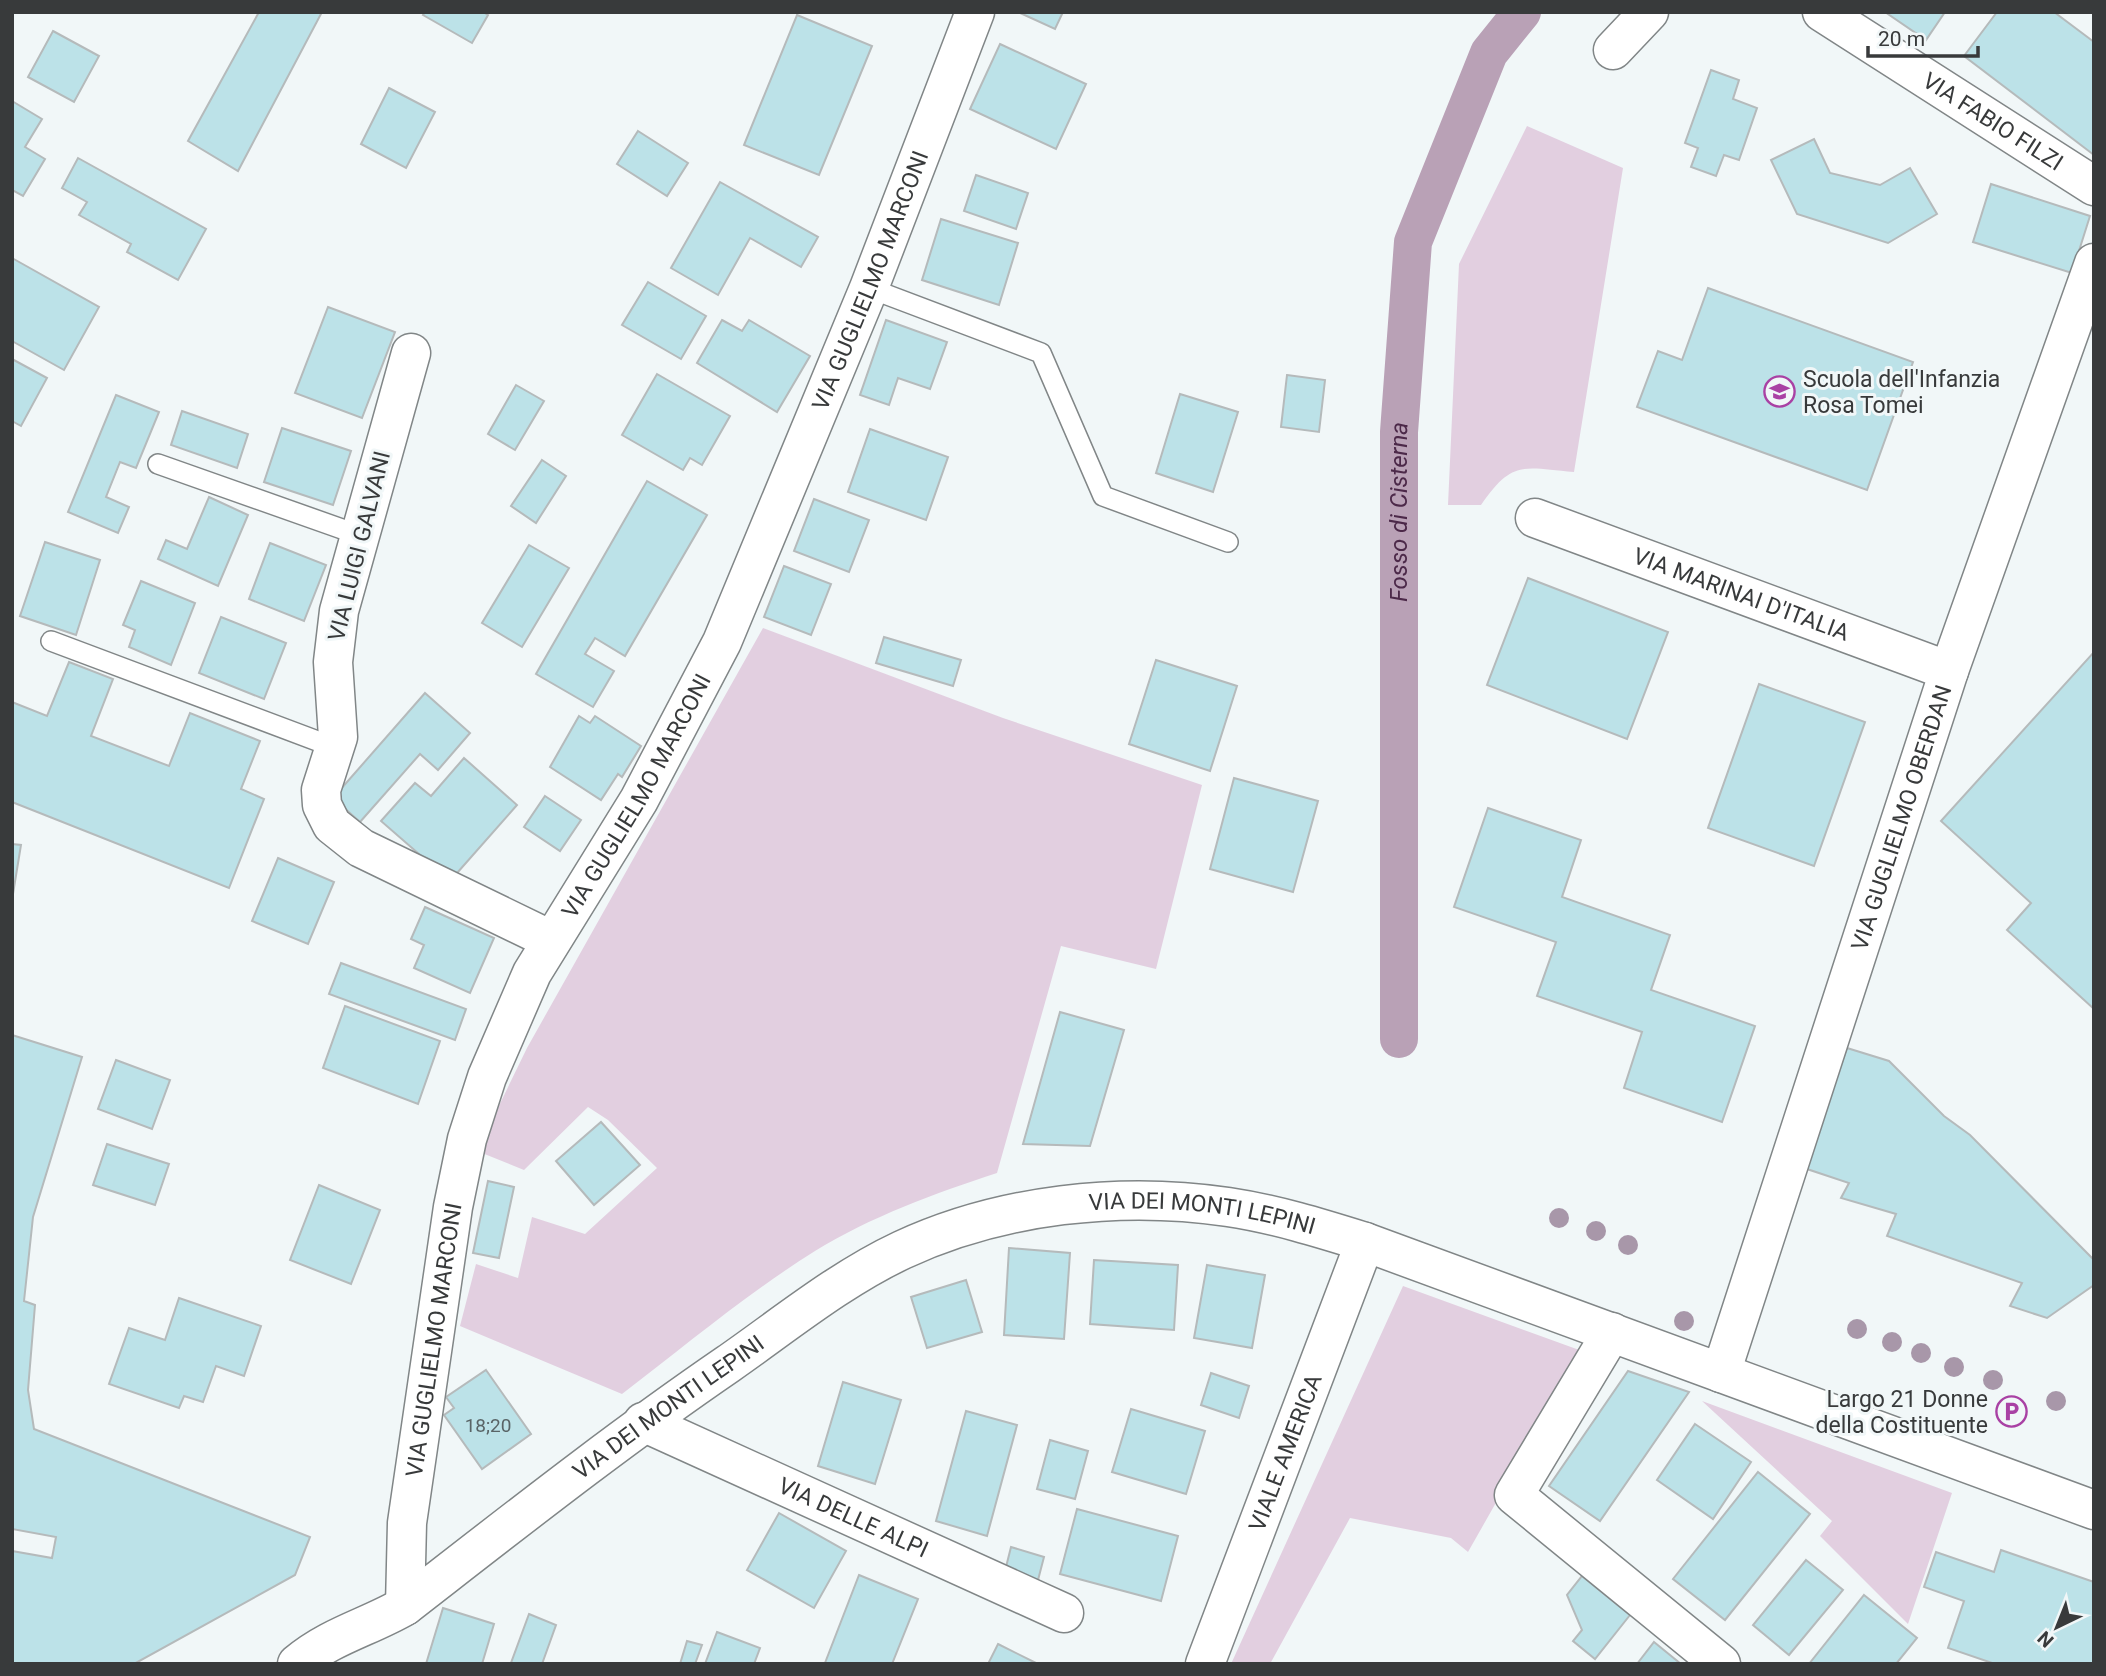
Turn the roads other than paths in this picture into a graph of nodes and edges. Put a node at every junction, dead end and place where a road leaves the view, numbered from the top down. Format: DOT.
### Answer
graph roads {
  1 [pos="1648,12"];
  2 [pos="1822,12"];
  3 [pos="971,13"];
  4 [pos="1613,50"];
  5 [pos="2094,186"];
  6 [pos="2094,263"];
  7 [pos="869,288"];
  8 [pos="411,352"];
  9 [pos="158,464"];
  10 [pos="1535,517"];
  11 [pos="359,535"];
  12 [pos="1228,542"];
  13 [pos="51,641"];
  14 [pos="1949,671"];
  15 [pos="336,748"];
  16 [pos="551,940"];
  17 [pos="1365,1242"];
  18 [pos="1612,1332"];
  19 [pos="1721,1373"];
  20 [pos="643,1422"];
  21 [pos="2094,1510"];
  22 [pos="394,1612"];
  23 [pos="1064,1613"];
  24 [pos="297,1664"];
  25 [pos="350,1664"];
  26 [pos="1205,1664"];
  27 [pos="1721,1664"];
  1 -- 4 [label="street"];
  2 -- 5 [label="street, VIA FABIO FILZI"];
  3 -- 7 [label="street, VIA GUGLIELMO MARCONI"];
  6 -- 14 [label="street, VIA GUGLIELMO OBERDAN"];
  7 -- 12 [label="lane"];
  7 -- 16 [label="street, VIA GUGLIELMO MARCONI"];
  8 -- 11 [label="street, VIA LUIGI GALVANI"];
  9 -- 11 [label="lane"];
  10 -- 14 [label="street, VIA MARINAI D'ITALIA"];
  11 -- 15 [label="street, VIA LUIGI GALVANI"];
  13 -- 15 [label="lane"];
  14 -- 19 [label="street, VIA GUGLIELMO OBERDAN"];
  15 -- 16 [label="street, VIA LUIGI GALVANI"];
  16 -- 22 [label="street, VIA GUGLIELMO MARCONI"];
  17 -- 18 [label="street, VIA DEI MONTI LEPINI"];
  17 -- 20 [label="street, VIA DEI MONTI LEPINI"];
  17 -- 26 [label="street, VIALE AMERICA"];
  18 -- 19 [label="street, VIA DEI MONTI LEPINI"];
  18 -- 27 [label="street"];
  19 -- 21 [label="street, VIA DEI MONTI LEPINI"];
  20 -- 22 [label="street, VIA DEI MONTI LEPINI"];
  20 -- 23 [label="street, VIA DELLE ALPI"];
  22 -- 24 [label="street, VIA DEI MONTI LEPINI"];
  22 -- 25 [label="street, VIA DEI MONTI LEPINI"];
}
